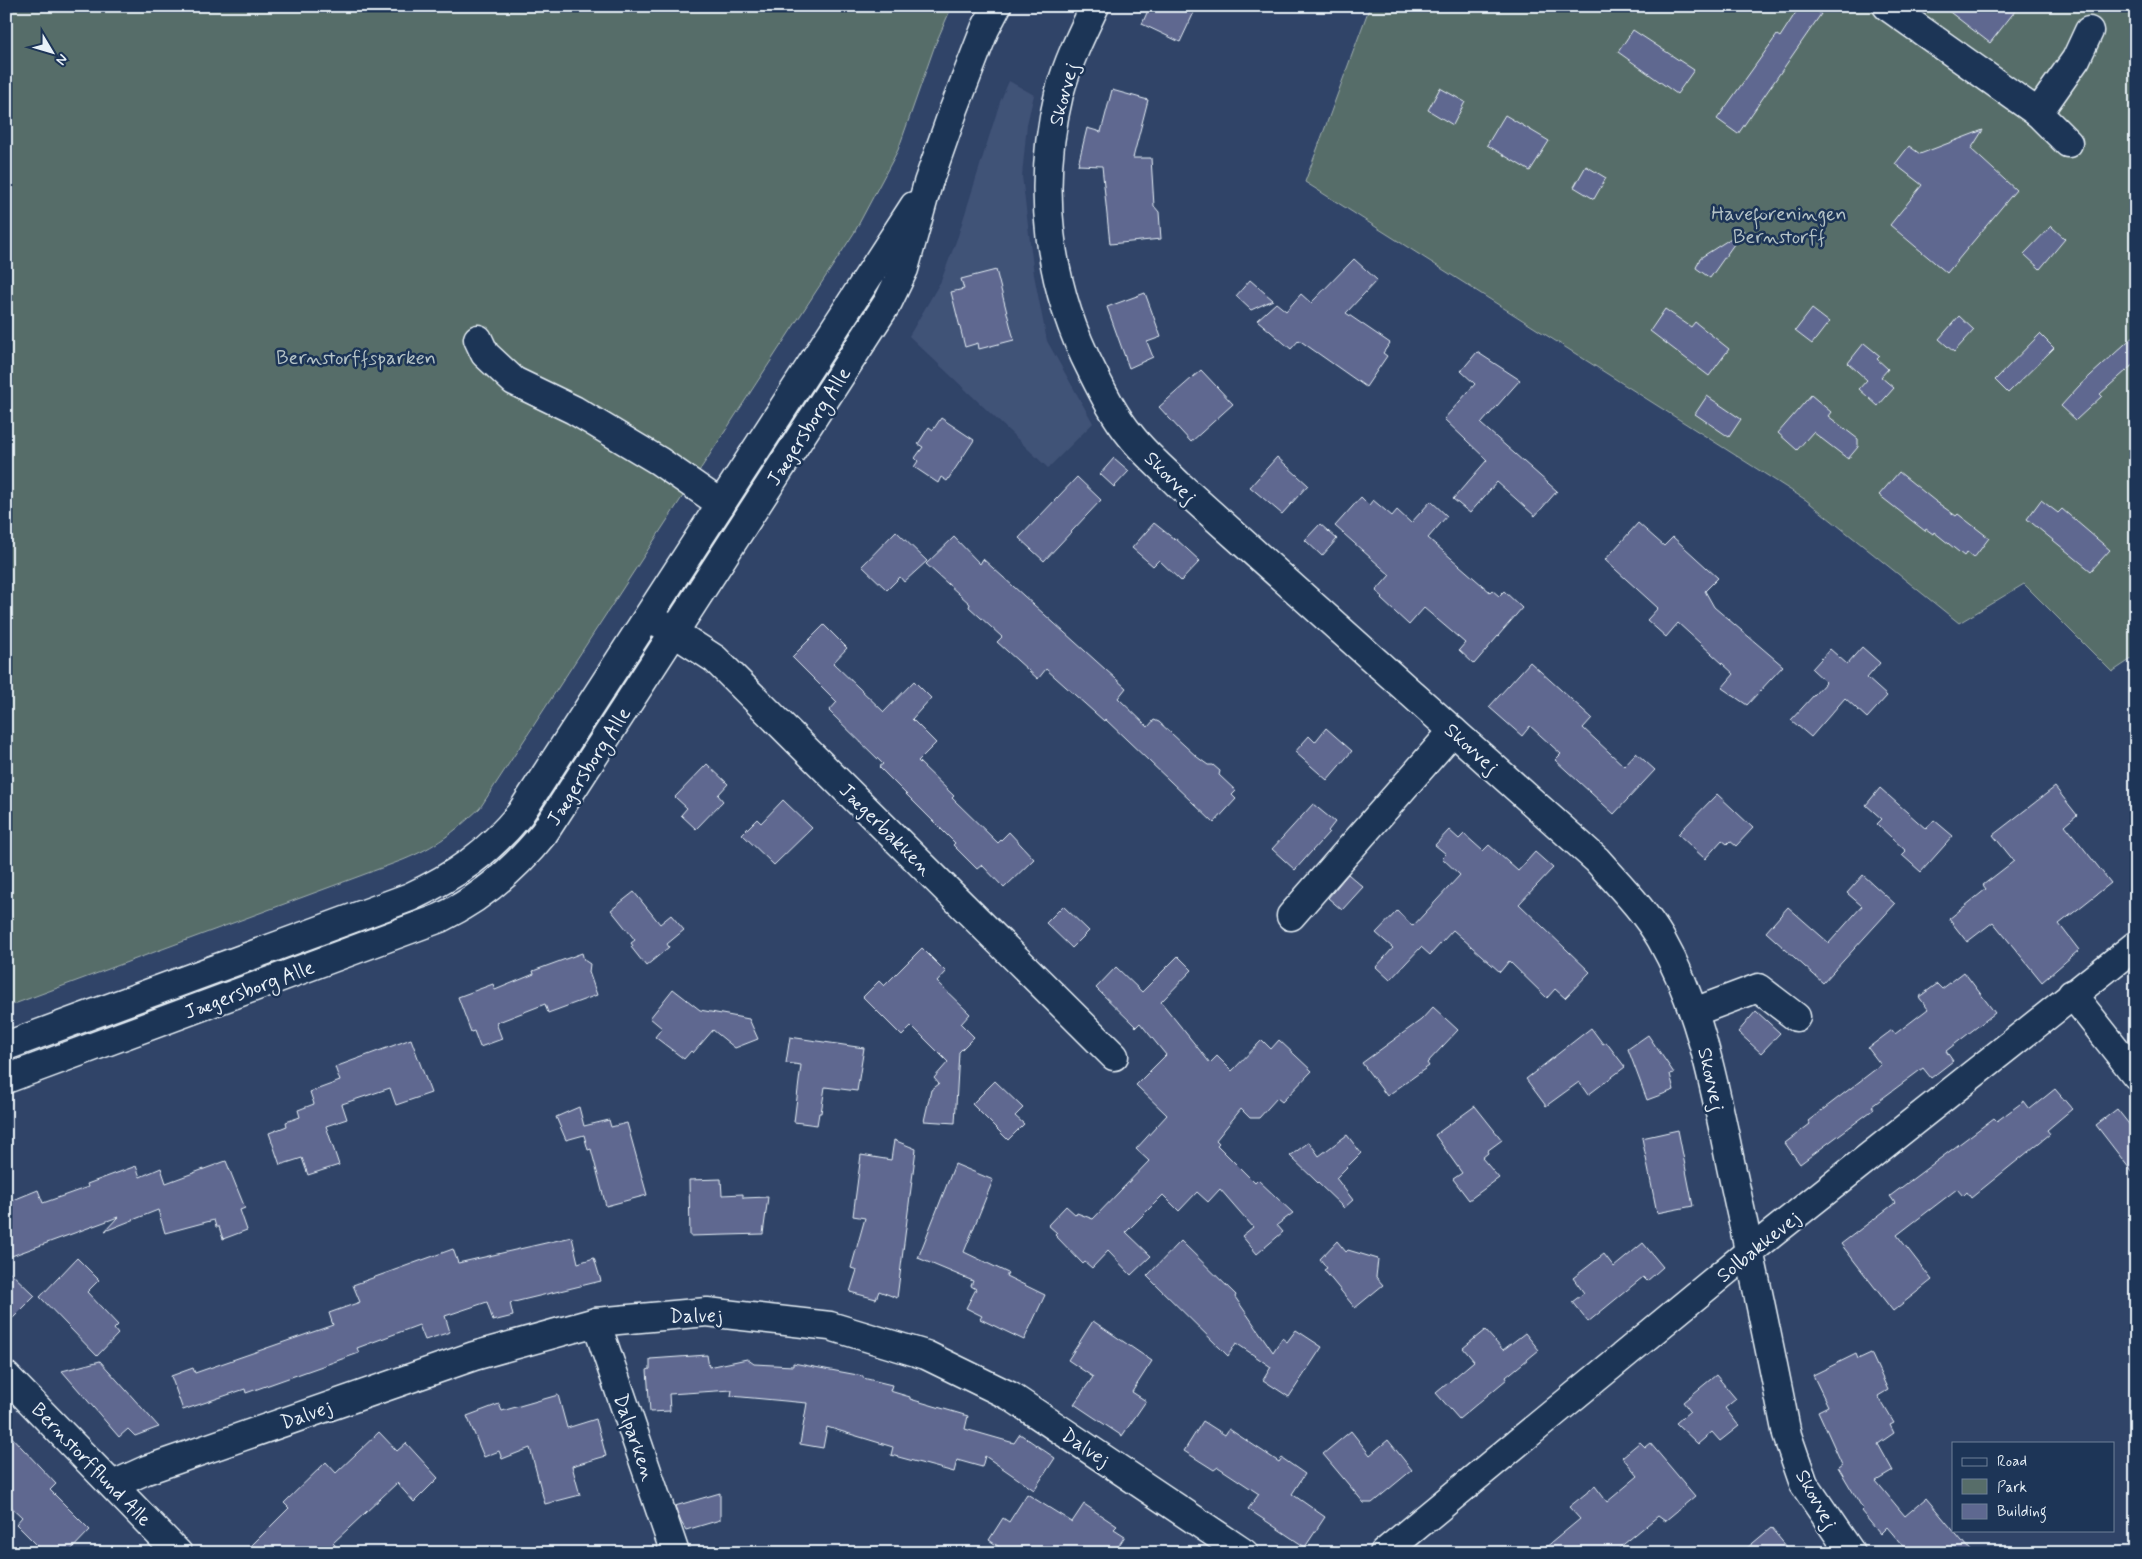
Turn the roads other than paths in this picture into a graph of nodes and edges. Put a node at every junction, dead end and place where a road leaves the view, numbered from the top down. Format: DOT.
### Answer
graph roads {
  1 [pos="997,6"];
  2 [pos="1095,6"];
  3 [pos="1887,6"];
  4 [pos="2090,31"];
  5 [pos="2038,113"];
  6 [pos="2068,143"];
  7 [pos="928,183"];
  8 [pos="478,339"];
  9 [pos="721,504"];
  10 [pos="648,616"];
  11 [pos="674,632"];
  12 [pos="1454,731"];
  13 [pos="1291,916"];
  14 [pos="2136,945"];
  15 [pos="2072,994"];
  16 [pos="1694,1012"];
  17 [pos="1796,1017"];
  18 [pos="6,1046"];
  19 [pos="1114,1056"];
  20 [pos="2136,1075"];
  21 [pos="6,1079"];
  22 [pos="1749,1252"];
  23 [pos="596,1322"];
  24 [pos="6,1376"];
  25 [pos="114,1485"];
  26 [pos="178,1553"];
  27 [pos="675,1553"];
  28 [pos="1244,1553"];
  29 [pos="1384,1553"];
  30 [pos="1851,1553"];
  1 -- 7 [label="street, Jægersborg Alle"];
  2 -- 12 [label="street, Skovvej"];
  3 -- 5 [label="street"];
  4 -- 5 [label="street"];
  5 -- 6 [label="street"];
  7 -- 9 [label="street, Jægersborg Alle"];
  7 -- 11 [label="street, Jægersborg Alle"];
  8 -- 9 [label="street"];
  9 -- 10 [label="street, Jægersborg Alle"];
  10 -- 11 [label="street, Jægerbakken"];
  10 -- 18 [label="street, Jægersborg Alle"];
  11 -- 19 [label="street, Jægerbakken"];
  11 -- 21 [label="street, Jægersborg Alle"];
  12 -- 13 [label="street"];
  12 -- 16 [label="street, Skovvej"];
  14 -- 15 [label="street, Solbakkevej"];
  15 -- 20 [label="street"];
  15 -- 22 [label="street, Solbakkevej"];
  16 -- 17 [label="street"];
  16 -- 22 [label="street, Skovvej"];
  22 -- 29 [label="street, Solbakkevej"];
  22 -- 30 [label="street, Skovvej"];
  23 -- 25 [label="street, Dalvej"];
  23 -- 27 [label="street, Dalparken"];
  23 -- 28 [label="street, Dalvej"];
  24 -- 25 [label="street, Bernstorfflund Alle"];
  25 -- 26 [label="street, Bernstorfflund Alle"];
}
